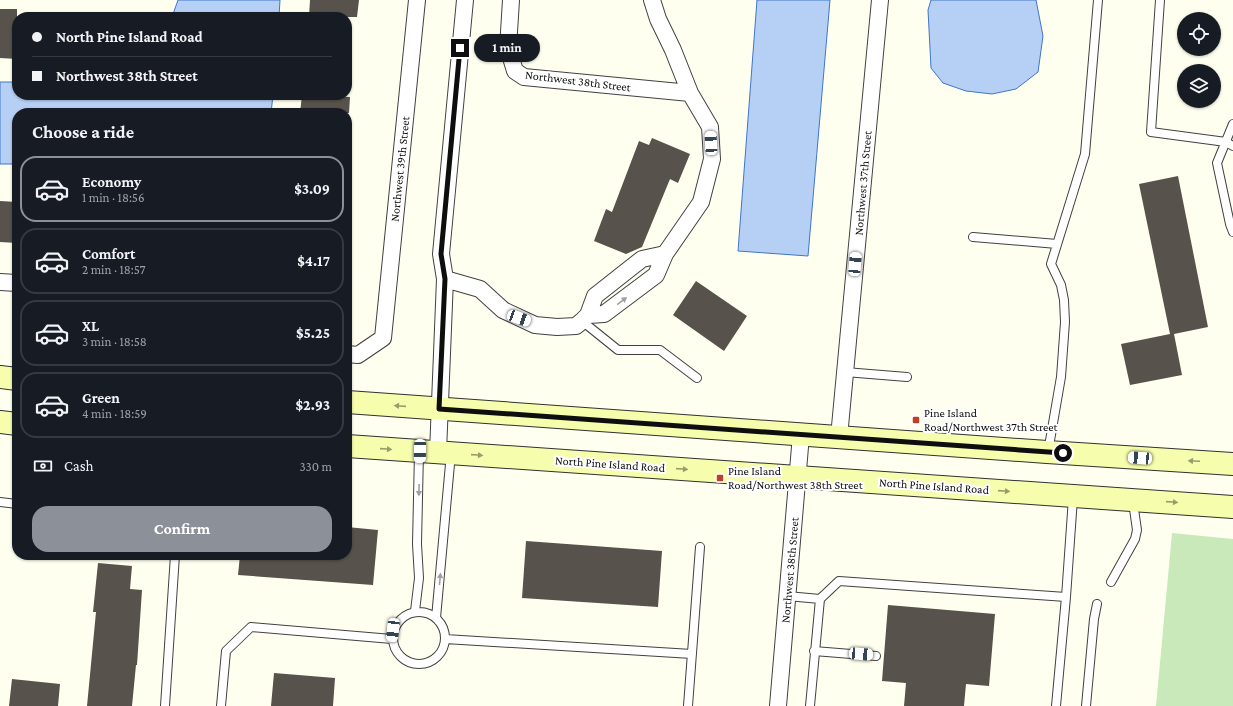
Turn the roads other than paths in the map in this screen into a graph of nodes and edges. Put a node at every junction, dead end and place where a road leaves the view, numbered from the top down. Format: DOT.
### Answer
graph roads {
  1 [pos="416,0"];
  2 [pos="465,0"];
  3 [pos="511,0"];
  4 [pos="652,0"];
  5 [pos="880,0"];
  6 [pos="1098,0"];
  7 [pos="1160,0"];
  8 [pos="690,93"];
  9 [pos="1233,124"];
  10 [pos="1229,144"];
  11 [pos="1232,227"];
  12 [pos="973,237"];
  13 [pos="1057,244"];
  14 [pos="445,279"];
  15 [pos="0,282"];
  16 [pos="12,283"];
  17 [pos="585,318"];
  18 [pos="352,354"];
  19 [pos="845,372"];
  20 [pos="0,377"];
  21 [pos="12,378"];
  22 [pos="697,378"];
  23 [pos="907,378"];
  24 [pos="352,402"];
  25 [pos="439,409"];
  26 [pos="0,422"];
  27 [pos="12,423"];
  28 [pos="802,435"];
  29 [pos="839,438"];
  30 [pos="352,446"];
  31 [pos="436,452"];
  32 [pos="1047,452"];
  33 [pos="1233,464"];
  34 [pos="798,476"];
  35 [pos="1073,496"];
  36 [pos="1133,499"];
  37 [pos="0,502"];
  38 [pos="12,503"];
  39 [pos="1233,507"];
  40 [pos="700,547"];
  41 [pos="175,560"];
  42 [pos="1110,582"];
  43 [pos="787,596"];
  44 [pos="1066,597"];
  45 [pos="820,599"];
  46 [pos="1097,604"];
  47 [pos="415,611"];
  48 [pos="436,618"];
  49 [pos="445,639"];
  50 [pos="392,640"];
  51 [pos="814,651"];
  52 [pos="692,654"];
  53 [pos="876,656"];
  54 [pos="165,706"];
  55 [pos="221,706"];
  56 [pos="688,706"];
  57 [pos="778,706"];
  58 [pos="810,706"];
  59 [pos="1056,706"];
  60 [pos="1086,706"];
  1 -- 18 [label="street, Northwest 39th Street"];
  2 -- 14 [label="street"];
  3 -- 8 [label="street, Northwest 38th Street"];
  4 -- 8 [label="street"];
  5 -- 19 [label="street, Northwest 37th Street"];
  6 -- 13 [label="lane"];
  7 -- 10 [label="lane"];
  8 -- 17 [label="street"];
  9 -- 10 [label="lane"];
  10 -- 11 [label="lane"];
  12 -- 13 [label="lane"];
  13 -- 32 [label="lane"];
  14 -- 17 [label="street"];
  14 -- 25 [label="street"];
  15 -- 16 [label="street"];
  17 -- 22 [label="lane"];
  19 -- 23 [label="lane"];
  19 -- 29 [label="street, Northwest 37th Street"];
  20 -- 21 [label="main road"];
  25 -- 24 [label="main road, one-way"];
  25 -- 28 [label="main road"];
  25 -- 31 [label="street"];
  26 -- 27 [label="main road"];
  28 -- 29 [label="main road"];
  28 -- 34 [label="street, Northwest 38th Street"];
  29 -- 32 [label="main road"];
  30 -- 31 [label="main road, North Pine Island Road, one-way"];
  31 -- 34 [label="main road, North Pine Island Road, one-way"];
  31 -- 47 [label="lane, one-way"];
  48 -- 31 [label="lane, one-way"];
  33 -- 32 [label="main road, one-way"];
  34 -- 35 [label="main road, North Pine Island Road, one-way"];
  34 -- 43 [label="street, Northwest 38th Street"];
  35 -- 36 [label="main road, North Pine Island Road"];
  35 -- 44 [label="lane"];
  36 -- 39 [label="main road, North Pine Island Road, one-way"];
  36 -- 42 [label="lane"];
  37 -- 38 [label="lane"];
  40 -- 52 [label="lane"];
  41 -- 54 [label="lane"];
  43 -- 45 [label="lane"];
  43 -- 57 [label="street, Northwest 38th Street"];
  44 -- 45 [label="lane"];
  44 -- 59 [label="lane"];
  45 -- 51 [label="lane"];
  46 -- 60 [label="lane"];
  47 -- 48 [label="lane"];
  47 -- 50 [label="lane"];
  48 -- 49 [label="lane"];
  49 -- 50 [label="lane"];
  49 -- 52 [label="lane"];
  50 -- 55 [label="lane"];
  51 -- 53 [label="lane"];
  51 -- 58 [label="lane"];
  52 -- 56 [label="lane"];
}
